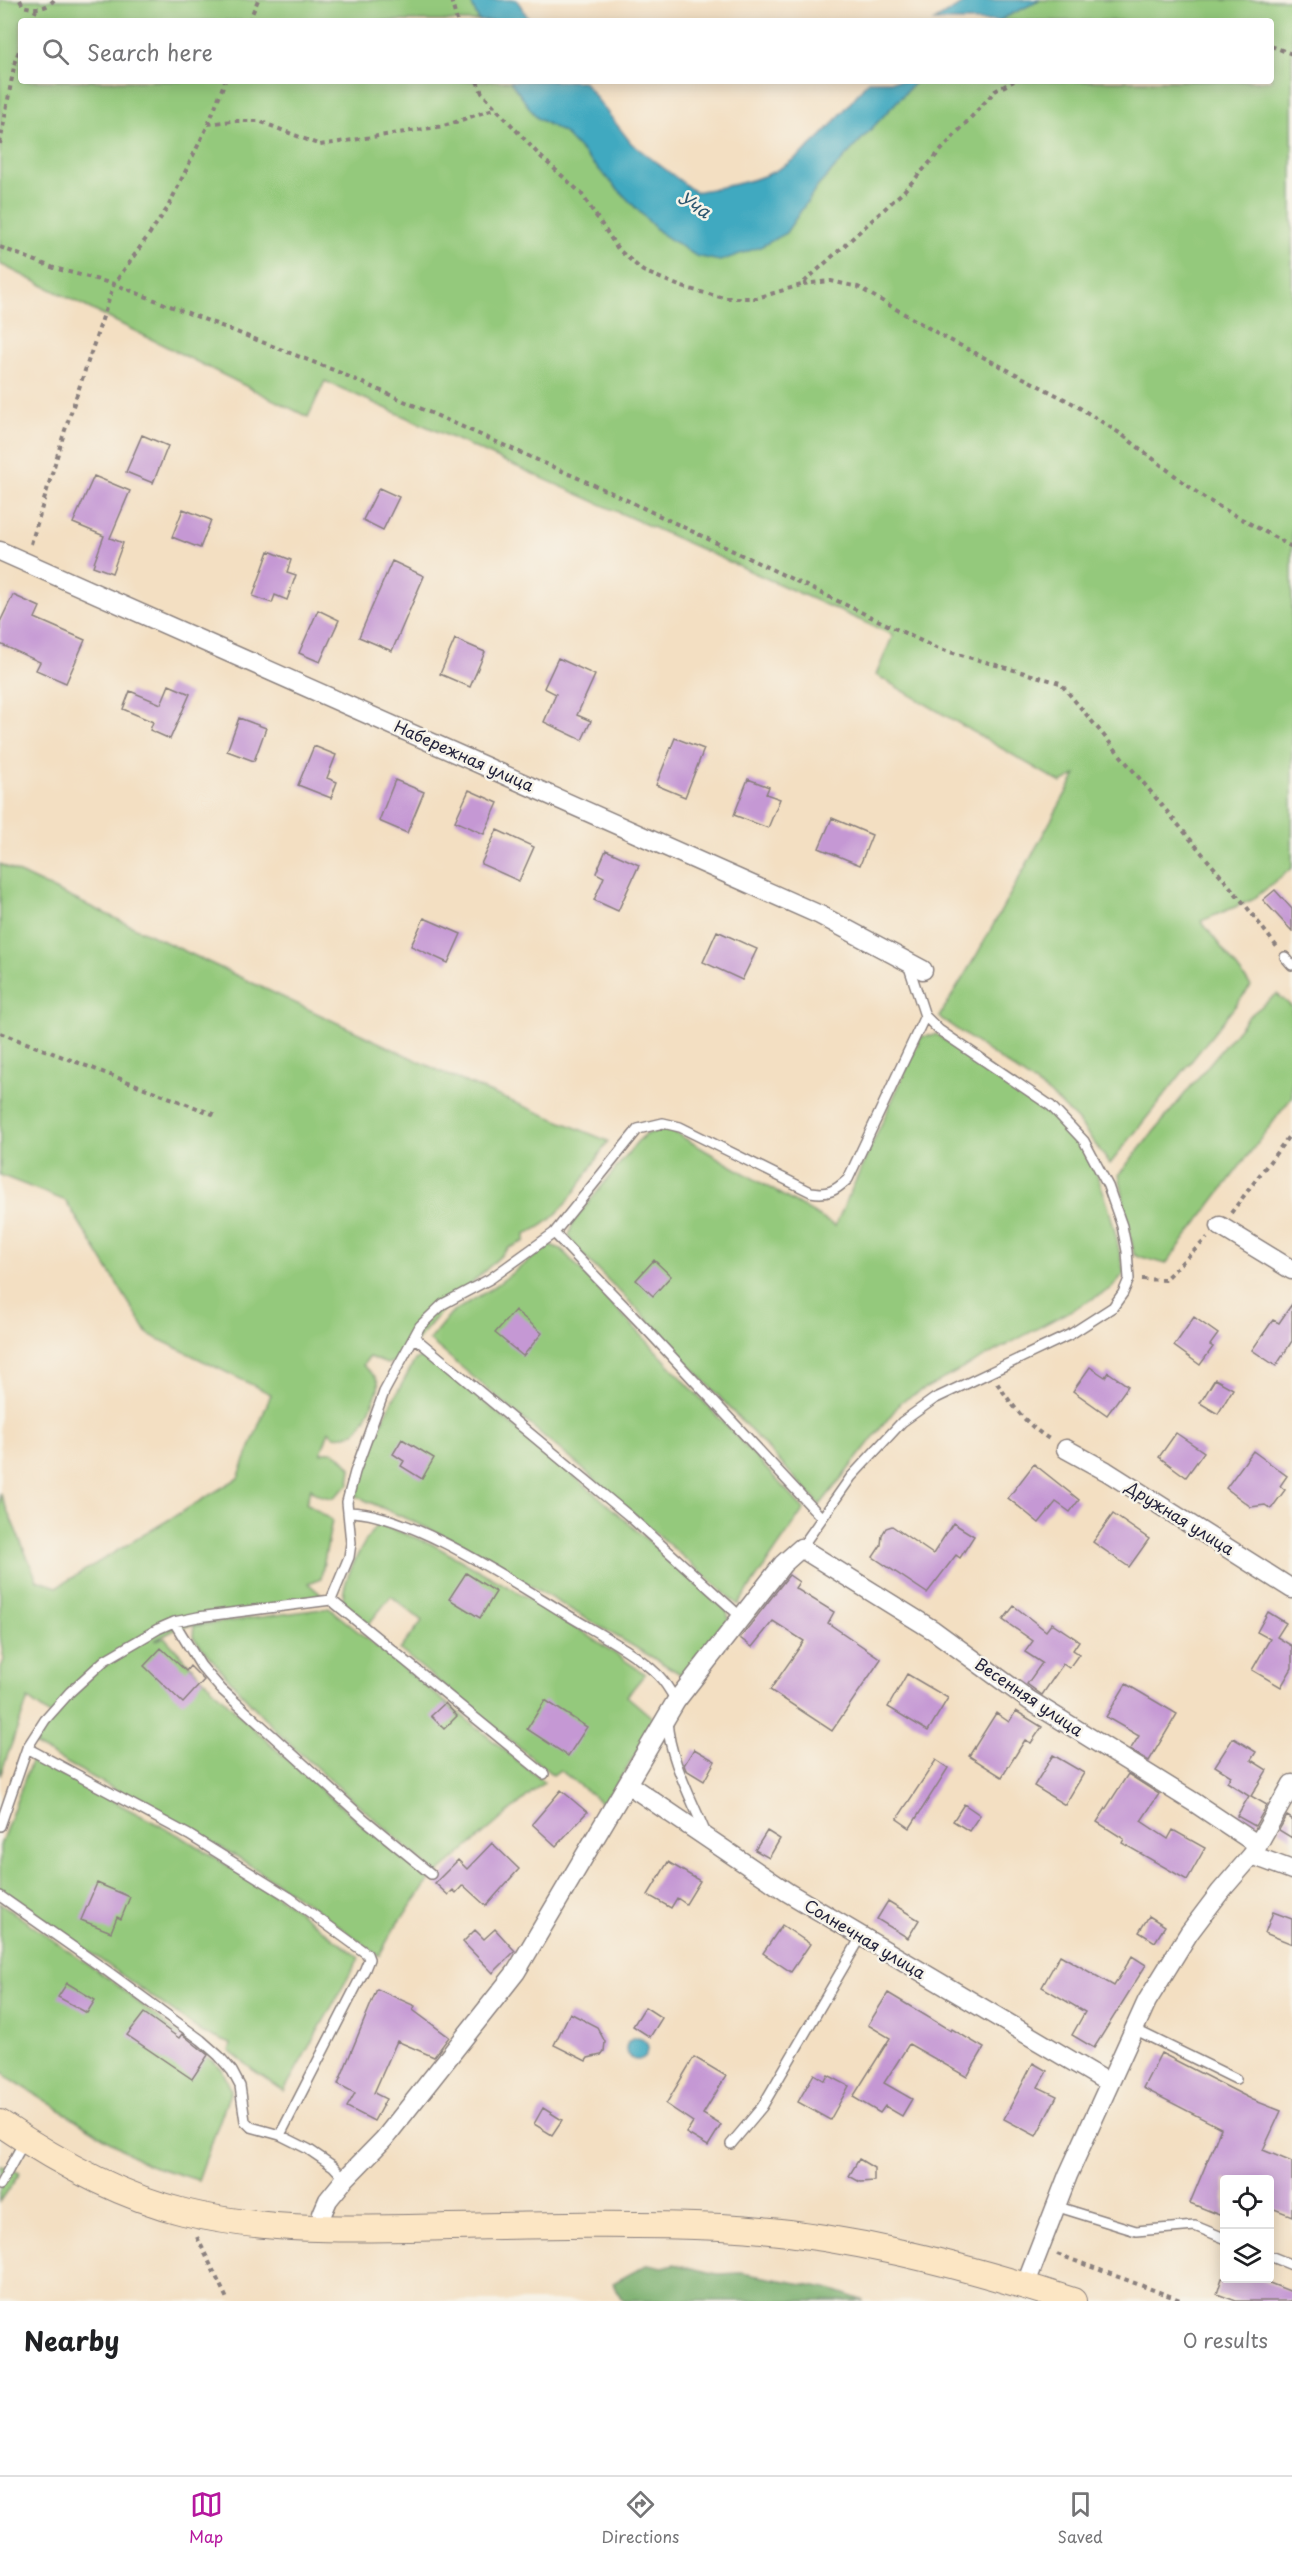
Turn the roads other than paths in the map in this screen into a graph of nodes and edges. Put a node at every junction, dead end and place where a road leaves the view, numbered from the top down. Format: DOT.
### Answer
graph roads {
  1 [pos="0,551"];
  2 [pos="1285,957"];
  3 [pos="1292,965"];
  4 [pos="915,966"];
  5 [pos="926,1016"];
  6 [pos="1220,1226"];
  7 [pos="554,1233"];
  8 [pos="1292,1270"];
  9 [pos="414,1337"];
  10 [pos="1066,1449"];
  11 [pos="348,1512"];
  12 [pos="822,1518"];
  13 [pos="801,1548"];
  14 [pos="1292,1589"];
  15 [pos="330,1600"];
  16 [pos="741,1617"];
  17 [pos="174,1622"];
  18 [pos="676,1701"];
  19 [pos="667,1718"];
  20 [pos="27,1748"];
  21 [pos="544,1774"];
  22 [pos="1292,1784"];
  23 [pos="629,1785"];
  24 [pos="0,1826"];
  25 [pos="707,1836"];
  26 [pos="1255,1850"];
  27 [pos="1292,1870"];
  28 [pos="430,1874"];
  29 [pos="0,1896"];
  30 [pos="861,1937"];
  31 [pos="1134,2029"];
  32 [pos="1236,2079"];
  33 [pos="1109,2083"];
  34 [pos="0,2123"];
  35 [pos="280,2135"];
  36 [pos="25,2140"];
  37 [pos="731,2144"];
  38 [pos="345,2179"];
  39 [pos="0,2185"];
  40 [pos="1055,2206"];
  41 [pos="321,2227"];
  42 [pos="1220,2236"];
  43 [pos="1274,2258"];
  44 [pos="1292,2265"];
  45 [pos="1025,2286"];
  46 [pos="1073,2301"];
  1 -- 4 [label="street, Набережная улица"];
  2 -- 3 [label="lane"];
  4 -- 5 [label="lane"];
  5 -- 7 [label="lane"];
  5 -- 12 [label="lane"];
  6 -- 8 [label="street"];
  7 -- 9 [label="lane"];
  7 -- 12 [label="lane"];
  9 -- 11 [label="lane"];
  9 -- 16 [label="lane"];
  10 -- 14 [label="street, Дружная улица"];
  11 -- 15 [label="lane"];
  11 -- 18 [label="lane"];
  12 -- 13 [label="lane"];
  13 -- 16 [label="street"];
  13 -- 26 [label="street, Весенняя улица"];
  15 -- 17 [label="lane"];
  15 -- 21 [label="lane"];
  16 -- 18 [label="street"];
  17 -- 20 [label="lane"];
  17 -- 28 [label="lane"];
  18 -- 19 [label="street"];
  19 -- 23 [label="street"];
  19 -- 25 [label="lane"];
  20 -- 24 [label="lane"];
  20 -- 35 [label="lane"];
  22 -- 26 [label="street"];
  23 -- 25 [label="street, Солнечная улица"];
  23 -- 38 [label="street"];
  25 -- 30 [label="street, Солнечная улица"];
  26 -- 27 [label="street, Весенняя улица"];
  26 -- 31 [label="street"];
  29 -- 35 [label="lane"];
  30 -- 33 [label="street, Солнечная улица"];
  30 -- 37 [label="lane"];
  31 -- 32 [label="lane"];
  31 -- 33 [label="street"];
  33 -- 40 [label="street"];
  34 -- 36 [label="main road"];
  35 -- 38 [label="lane"];
  36 -- 39 [label="lane"];
  36 -- 41 [label="main road"];
  38 -- 41 [label="street"];
  40 -- 42 [label="lane"];
  40 -- 45 [label="street"];
  41 -- 45 [label="main road"];
  43 -- 44 [label="lane"];
  45 -- 46 [label="main road"];
}
